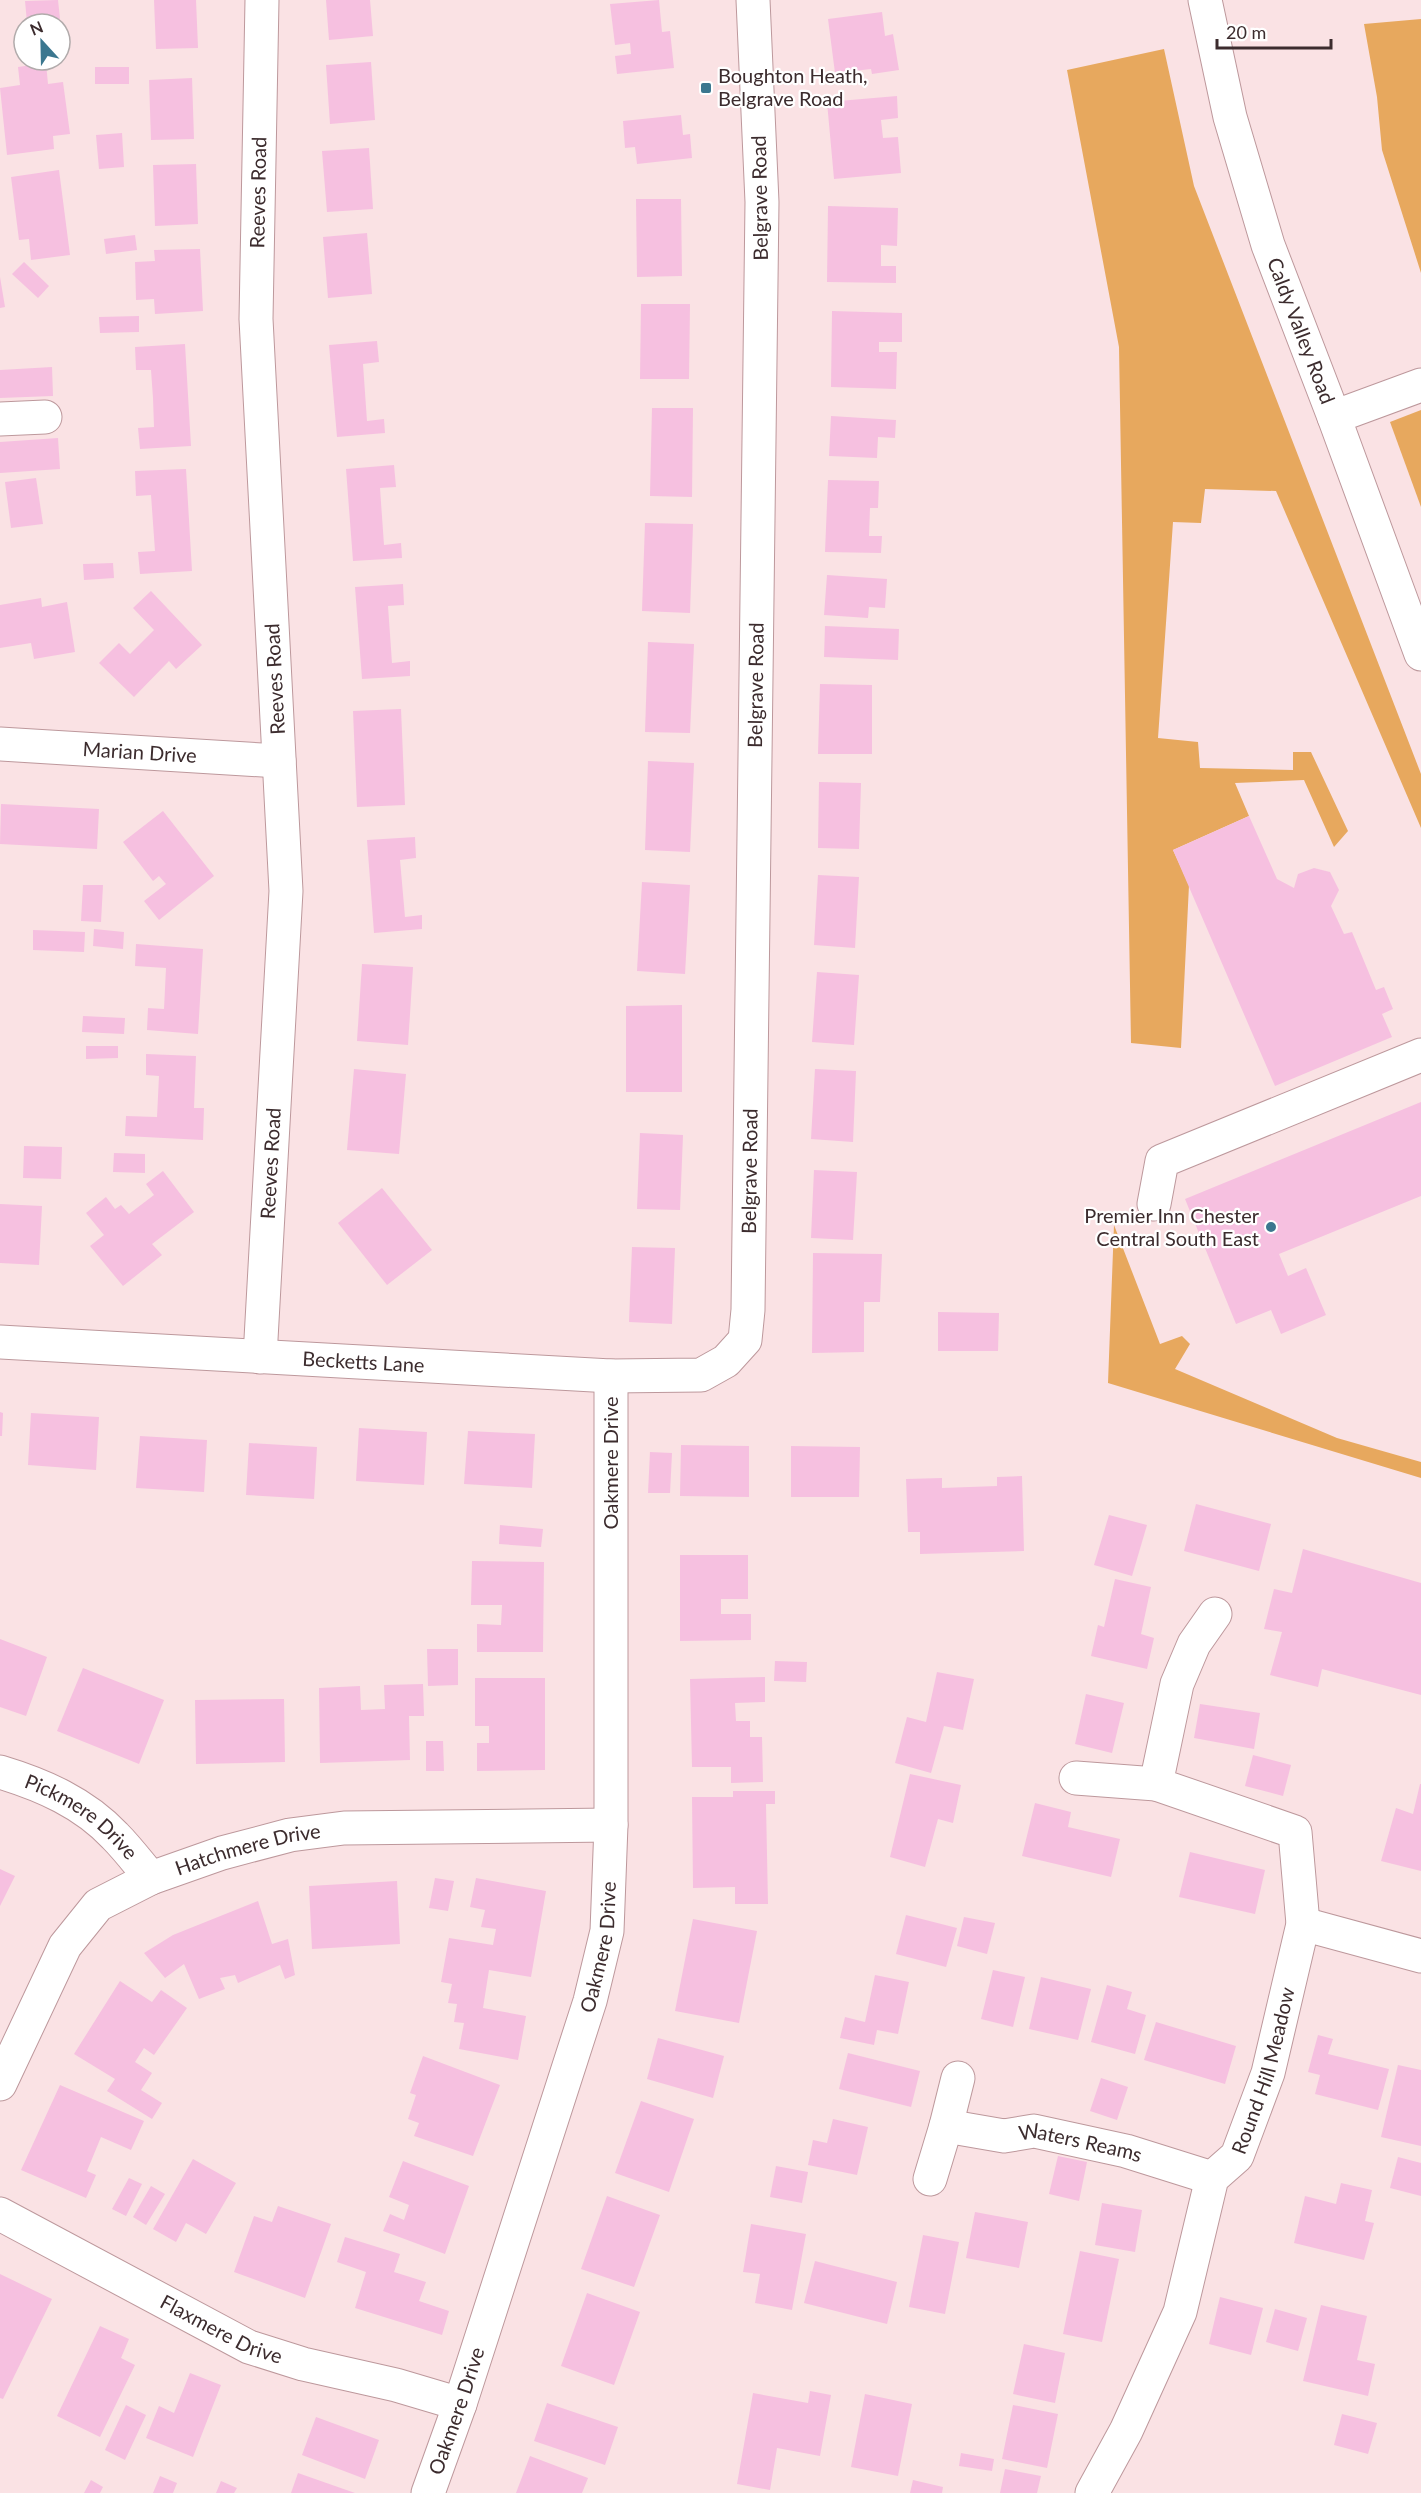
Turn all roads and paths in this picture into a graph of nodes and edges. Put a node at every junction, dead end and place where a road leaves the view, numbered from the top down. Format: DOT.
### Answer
graph roads {
  1 [pos="262,0"];
  2 [pos="753,0"];
  3 [pos="1205,0"];
  4 [pos="1421,385"];
  5 [pos="45,417"];
  6 [pos="1335,417"];
  7 [pos="0,419"];
  8 [pos="1421,654"];
  9 [pos="0,744"];
  10 [pos="279,760"];
  11 [pos="1421,1055"];
  12 [pos="1154,1204"];
  13 [pos="0,1341"];
  14 [pos="260,1358"];
  15 [pos="726,1361"];
  16 [pos="611,1376"];
  17 [pos="1215,1614"];
  18 [pos="0,1772"];
  19 [pos="1076,1778"];
  20 [pos="1156,1784"];
  21 [pos="611,1825"];
  22 [pos="151,1878"];
  23 [pos="1303,1924"];
  24 [pos="1421,1956"];
  25 [pos="958,2078"];
  26 [pos="0,2085"];
  27 [pos="946,2126"];
  28 [pos="1212,2178"];
  29 [pos="930,2180"];
  30 [pos="0,2214"];
  31 [pos="460,2404"];
  32 [pos="428,2493"];
  33 [pos="1092,2493"];
  1 -- 10 [label="street, Reeves Road"];
  2 -- 15 [label="street, Belgrave Road"];
  3 -- 6 [label="street, Caldy Valley Road"];
  4 -- 6 [label="street"];
  5 -- 7 [label="street"];
  6 -- 8 [label="street, Caldy Valley Road"];
  9 -- 10 [label="street, Marian Drive"];
  10 -- 14 [label="street, Reeves Road"];
  11 -- 12 [label="street"];
  13 -- 14 [label="street, Becketts Lane"];
  14 -- 16 [label="street, Becketts Lane"];
  15 -- 16 [label="street, Becketts Lane"];
  16 -- 21 [label="street, Oakmere Drive"];
  17 -- 20 [label="street"];
  18 -- 22 [label="street, Pickmere Drive"];
  19 -- 20 [label="street, Round Hill Meadow"];
  20 -- 23 [label="street, Round Hill Meadow"];
  21 -- 22 [label="street, Hatchmere Drive"];
  21 -- 31 [label="street, Oakmere Drive"];
  22 -- 26 [label="street, Hatchmere Drive"];
  23 -- 24 [label="street"];
  23 -- 28 [label="street, Round Hill Meadow"];
  25 -- 27 [label="street"];
  27 -- 28 [label="street, Waters Reams"];
  27 -- 29 [label="street"];
  28 -- 33 [label="street"];
  30 -- 31 [label="street, Flaxmere Drive"];
  31 -- 32 [label="street, Oakmere Drive"];
}
